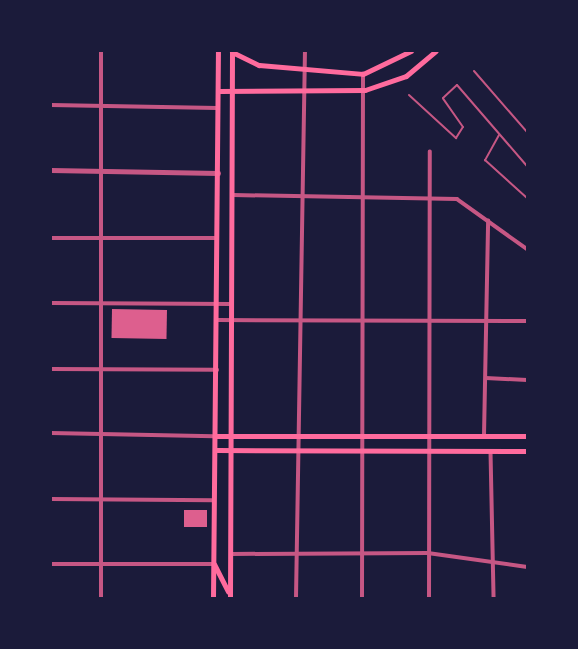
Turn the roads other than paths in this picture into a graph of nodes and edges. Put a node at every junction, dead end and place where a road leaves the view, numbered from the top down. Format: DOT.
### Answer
graph roads {
  1 [pos="101,51"];
  2 [pos="218,51"];
  3 [pos="231,51"];
  4 [pos="305,51"];
  5 [pos="411,51"];
  6 [pos="436,51"];
  7 [pos="304,71"];
  8 [pos="474,71"];
  9 [pos="363,74"];
  10 [pos="234,90"];
  11 [pos="300,90"];
  12 [pos="365,90"];
  13 [pos="219,91"];
  14 [pos="409,95"];
  15 [pos="51,106"];
  16 [pos="102,107"];
  17 [pos="218,108"];
  18 [pos="527,132"];
  19 [pos="500,134"];
  20 [pos="430,152"];
  21 [pos="527,166"];
  22 [pos="51,170"];
  23 [pos="102,173"];
  24 [pos="218,173"];
  25 [pos="233,195"];
  26 [pos="299,197"];
  27 [pos="365,198"];
  28 [pos="429,198"];
  29 [pos="527,198"];
  30 [pos="488,221"];
  31 [pos="51,238"];
  32 [pos="102,238"];
  33 [pos="219,238"];
  34 [pos="527,249"];
  35 [pos="51,303"];
  36 [pos="102,303"];
  37 [pos="217,304"];
  38 [pos="233,305"];
  39 [pos="218,320"];
  40 [pos="233,320"];
  41 [pos="427,320"];
  42 [pos="299,321"];
  43 [pos="364,321"];
  44 [pos="488,321"];
  45 [pos="527,321"];
  46 [pos="51,369"];
  47 [pos="101,370"];
  48 [pos="218,370"];
  49 [pos="486,378"];
  50 [pos="527,380"];
  51 [pos="51,433"];
  52 [pos="100,435"];
  53 [pos="217,436"];
  54 [pos="298,436"];
  55 [pos="365,436"];
  56 [pos="484,436"];
  57 [pos="527,436"];
  58 [pos="232,437"];
  59 [pos="427,438"];
  60 [pos="217,450"];
  61 [pos="233,450"];
  62 [pos="299,451"];
  63 [pos="364,451"];
  64 [pos="527,451"];
  65 [pos="428,452"];
  66 [pos="492,452"];
  67 [pos="51,499"];
  68 [pos="101,500"];
  69 [pos="215,500"];
  70 [pos="295,553"];
  71 [pos="362,553"];
  72 [pos="428,553"];
  73 [pos="232,554"];
  74 [pos="492,561"];
  75 [pos="214,564"];
  76 [pos="51,565"];
  77 [pos="100,565"];
  78 [pos="527,568"];
  79 [pos="101,598"];
  80 [pos="213,598"];
  81 [pos="230,598"];
  82 [pos="296,598"];
  83 [pos="362,598"];
  84 [pos="429,598"];
  85 [pos="494,598"];
  1 -- 16 [label="street"];
  2 -- 13 [label="main road"];
  3 -- 7 [label="main road"];
  3 -- 10 [label="main road"];
  4 -- 7 [label="street"];
  5 -- 9 [label="main road"];
  6 -- 12 [label="main road"];
  7 -- 9 [label="main road"];
  7 -- 11 [label="street"];
  8 -- 18 [label="lane"];
  9 -- 12 [label="street"];
  10 -- 11 [label="main road"];
  10 -- 13 [label="main road"];
  10 -- 25 [label="main road"];
  11 -- 12 [label="main road"];
  11 -- 26 [label="street"];
  12 -- 27 [label="street"];
  13 -- 17 [label="main road"];
  14 -- 19 [label="lane"];
  15 -- 16 [label="street"];
  16 -- 17 [label="street"];
  16 -- 23 [label="street"];
  17 -- 24 [label="main road"];
  19 -- 21 [label="lane"];
  19 -- 29 [label="lane"];
  20 -- 28 [label="street"];
  22 -- 23 [label="street"];
  23 -- 24 [label="street"];
  23 -- 32 [label="street"];
  24 -- 33 [label="main road"];
  25 -- 26 [label="street"];
  25 -- 38 [label="main road"];
  26 -- 27 [label="street"];
  26 -- 42 [label="street"];
  27 -- 28 [label="street"];
  27 -- 43 [label="street"];
  28 -- 30 [label="street"];
  28 -- 41 [label="street"];
  30 -- 34 [label="street"];
  30 -- 44 [label="street"];
  31 -- 32 [label="street"];
  32 -- 33 [label="street"];
  32 -- 36 [label="street"];
  33 -- 37 [label="main road"];
  35 -- 36 [label="street"];
  36 -- 37 [label="street"];
  36 -- 47 [label="street"];
  37 -- 38 [label="street"];
  37 -- 39 [label="main road"];
  38 -- 40 [label="main road"];
  39 -- 40 [label="street"];
  39 -- 48 [label="main road"];
  40 -- 42 [label="street"];
  40 -- 58 [label="main road"];
  41 -- 43 [label="street"];
  41 -- 44 [label="street"];
  41 -- 59 [label="street"];
  42 -- 43 [label="street"];
  42 -- 54 [label="street"];
  43 -- 55 [label="street"];
  44 -- 45 [label="street"];
  44 -- 49 [label="street"];
  46 -- 47 [label="street"];
  47 -- 48 [label="street"];
  47 -- 52 [label="street"];
  48 -- 53 [label="main road"];
  49 -- 50 [label="street"];
  49 -- 56 [label="street"];
  51 -- 52 [label="street"];
  52 -- 53 [label="street"];
  52 -- 68 [label="street"];
  53 -- 58 [label="main road"];
  53 -- 60 [label="main road"];
  54 -- 55 [label="main road"];
  54 -- 58 [label="main road"];
  54 -- 62 [label="street"];
  55 -- 59 [label="main road"];
  55 -- 63 [label="street"];
  56 -- 57 [label="main road"];
  56 -- 59 [label="main road"];
  58 -- 61 [label="main road"];
  59 -- 65 [label="street"];
  60 -- 61 [label="main road"];
  60 -- 69 [label="main road"];
  61 -- 62 [label="main road"];
  61 -- 73 [label="main road"];
  62 -- 63 [label="main road"];
  62 -- 70 [label="street"];
  63 -- 65 [label="main road"];
  63 -- 71 [label="street"];
  64 -- 66 [label="main road"];
  65 -- 66 [label="main road"];
  65 -- 72 [label="street"];
  66 -- 74 [label="street"];
  67 -- 68 [label="street"];
  68 -- 69 [label="street"];
  68 -- 77 [label="street"];
  69 -- 75 [label="main road"];
  70 -- 71 [label="street"];
  70 -- 73 [label="street"];
  70 -- 82 [label="street"];
  71 -- 72 [label="street"];
  71 -- 83 [label="street"];
  72 -- 74 [label="street"];
  72 -- 84 [label="street"];
  73 -- 81 [label="main road"];
  74 -- 78 [label="street"];
  74 -- 85 [label="street"];
  75 -- 77 [label="street"];
  75 -- 80 [label="main road"];
  75 -- 81 [label="main road"];
  76 -- 77 [label="street"];
  77 -- 79 [label="street"];
}
